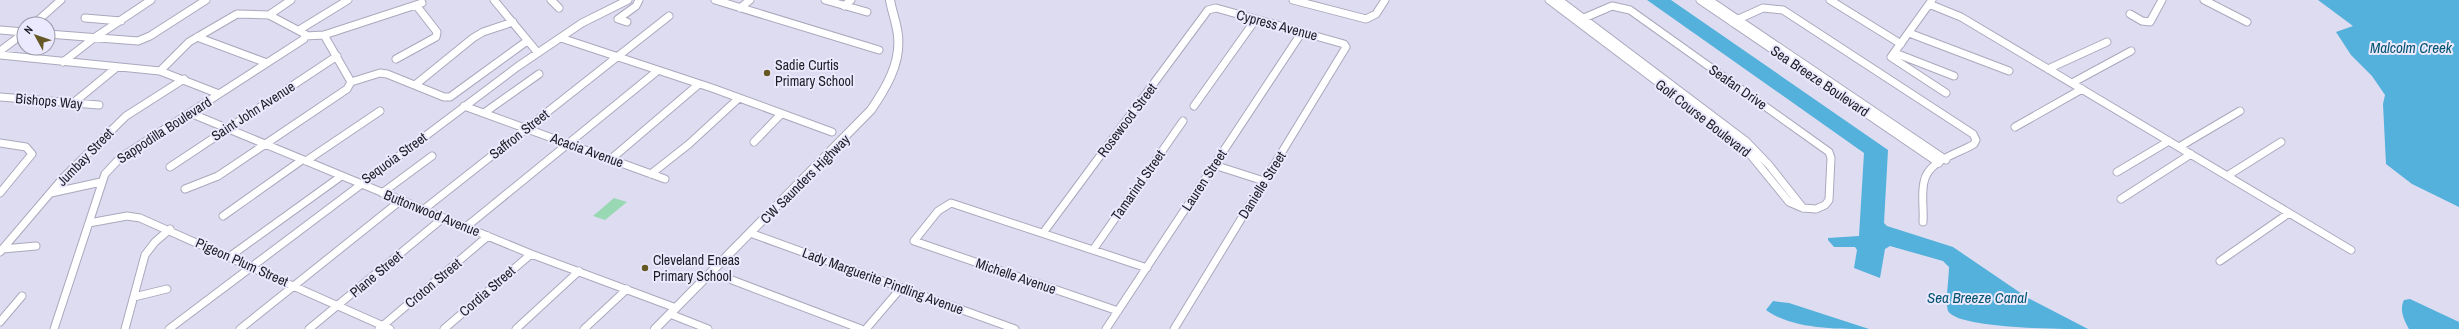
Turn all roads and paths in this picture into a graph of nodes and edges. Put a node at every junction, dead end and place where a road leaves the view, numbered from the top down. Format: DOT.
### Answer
graph roads {
  1 [pos="61,0"];
  2 [pos="152,0"];
  3 [pos="206,0"];
  4 [pos="291,0"];
  5 [pos="348,0"];
  6 [pos="494,0"];
  7 [pos="551,0"];
  8 [pos="628,0"];
  9 [pos="640,0"];
  10 [pos="715,0"];
  11 [pos="750,0"];
  12 [pos="826,0"];
  13 [pos="851,0"];
  14 [pos="890,0"];
  15 [pos="1293,0"];
  16 [pos="1385,0"];
  17 [pos="1549,0"];
  18 [pos="1559,0"];
  19 [pos="1700,0"];
  20 [pos="1709,0"];
  21 [pos="1830,0"];
  22 [pos="2162,0"];
  23 [pos="2204,0"];
  24 [pos="1931,2"];
  25 [pos="844,6"];
  26 [pos="559,8"];
  27 [pos="740,8"];
  28 [pos="1212,8"];
  29 [pos="867,12"];
  30 [pos="2130,14"];
  31 [pos="269,15"];
  32 [pos="43,16"];
  33 [pos="669,16"];
  34 [pos="85,18"];
  35 [pos="1584,18"];
  36 [pos="1256,19"];
  37 [pos="121,21"];
  38 [pos="1577,21"];
  39 [pos="1735,21"];
  40 [pos="513,22"];
  41 [pos="627,22"];
  42 [pos="2247,22"];
  43 [pos="0,30"];
  44 [pos="299,30"];
  45 [pos="16,32"];
  46 [pos="1302,32"];
  47 [pos="1909,33"];
  48 [pos="56,35"];
  49 [pos="324,35"];
  50 [pos="305,36"];
  51 [pos="197,37"];
  52 [pos="94,38"];
  53 [pos="561,38"];
  54 [pos="16,39"];
  55 [pos="527,41"];
  56 [pos="1341,42"];
  57 [pos="2107,42"];
  58 [pos="1901,44"];
  59 [pos="879,50"];
  60 [pos="0,51"];
  61 [pos="2131,51"];
  62 [pos="538,53"];
  63 [pos="0,55"];
  64 [pos="1893,55"];
  65 [pos="337,56"];
  66 [pos="616,58"];
  67 [pos="396,59"];
  68 [pos="63,62"];
  69 [pos="267,63"];
  70 [pos="116,66"];
  71 [pos="2048,69"];
  72 [pos="2009,70"];
  73 [pos="160,71"];
  74 [pos="656,72"];
  75 [pos="539,74"];
  76 [pos="1954,76"];
  77 [pos="184,79"];
  78 [pos="351,82"];
  79 [pos="2072,83"];
  80 [pos="699,84"];
  81 [pos="415,85"];
  82 [pos="2082,89"];
  83 [pos="1946,93"];
  84 [pos="219,94"];
  85 [pos="0,97"];
  86 [pos="739,98"];
  87 [pos="72,104"];
  88 [pos="98,106"];
  89 [pos="464,106"];
  90 [pos="1194,106"];
  91 [pos="380,111"];
  92 [pos="2240,111"];
  93 [pos="190,113"];
  94 [pos="484,113"];
  95 [pos="782,114"];
  96 [pos="1184,121"];
  97 [pos="2015,127"];
  98 [pos="228,128"];
  99 [pos="526,128"];
  100 [pos="832,132"];
  101 [pos="2169,141"];
  102 [pos="754,142"];
  103 [pos="2281,142"];
  104 [pos="1,144"];
  105 [pos="569,144"];
  106 [pos="264,145"];
  107 [pos="2179,147"];
  108 [pos="2191,154"];
  109 [pos="432,156"];
  110 [pos="611,159"];
  111 [pos="304,161"];
  112 [pos="1942,161"];
  113 [pos="1214,165"];
  114 [pos="170,167"];
  115 [pos="2117,172"];
  116 [pos="651,174"];
  117 [pos="2227,176"];
  118 [pos="340,177"];
  119 [pos="665,179"];
  120 [pos="1264,181"];
  121 [pos="101,182"];
  122 [pos="0,184"];
  123 [pos="8,184"];
  124 [pos="359,184"];
  125 [pos="185,189"];
  126 [pos="51,192"];
  127 [pos="0,193"];
  128 [pos="382,193"];
  129 [pos="2121,199"];
  130 [pos="400,201"];
  131 [pos="1804,208"];
  132 [pos="423,210"];
  133 [pos="2289,213"];
  134 [pos="223,216"];
  135 [pos="444,218"];
  136 [pos="1923,222"];
  137 [pos="89,223"];
  138 [pos="466,227"];
  139 [pos="170,229"];
  140 [pos="750,233"];
  141 [pos="1043,233"];
  142 [pos="488,236"];
  143 [pos="36,246"];
  144 [pos="1,250"];
  145 [pos="1093,250"];
  146 [pos="2351,250"];
  147 [pos="531,254"];
  148 [pos="229,257"];
  149 [pos="2220,261"];
  150 [pos="252,267"];
  151 [pos="1146,268"];
  152 [pos="579,271"];
  153 [pos="732,280"];
  154 [pos="296,286"];
  155 [pos="901,288"];
  156 [pos="167,289"];
  157 [pos="628,289"];
  158 [pos="22,296"];
  159 [pos="134,297"];
  160 [pos="338,305"];
  161 [pos="673,311"];
  162 [pos="1118,311"];
  163 [pos="0,322"];
  164 [pos="384,328"];
  165 [pos="54,329"];
  166 [pos="125,329"];
  167 [pos="169,329"];
  168 [pos="240,329"];
  169 [pos="309,329"];
  170 [pos="444,329"];
  171 [pos="516,329"];
  172 [pos="584,329"];
  173 [pos="655,329"];
  174 [pos="708,329"];
  175 [pos="861,329"];
  176 [pos="866,329"];
  177 [pos="1015,329"];
  178 [pos="1106,329"];
  179 [pos="1174,329"];
  1 -- 32 [label="street"];
  2 -- 37 [label="street"];
  3 -- 52 [label="street"];
  4 -- 31 [label="street"];
  5 -- 44 [label="street"];
  6 -- 40 [label="street"];
  7 -- 26 [label="street"];
  8 -- 53 [label="street, Sequoia Street"];
  9 -- 41 [label="street"];
  10 -- 27 [label="street"];
  11 -- 27 [label="street"];
  12 -- 25 [label="street"];
  13 -- 25 [label="street"];
  14 -- 140 [label="main road, CW Saunders Highway"];
  15 -- 16 [label="street"];
  17 -- 38 [label="street, Golf Course Boulevard"];
  18 -- 35 [label="street, Golf Course Boulevard"];
  19 -- 39 [label="street, Sea Breeze Boulevard"];
  20 -- 39 [label="street, Sea Breeze Boulevard"];
  21 -- 58 [label="street"];
  22 -- 30 [label="street"];
  23 -- 42 [label="street"];
  24 -- 47 [label="street"];
  24 -- 71 [label="street"];
  25 -- 29 [label="street"];
  27 -- 59 [label="street"];
  28 -- 36 [label="street, Cypress Avenue"];
  28 -- 141 [label="street, Rosewood Street"];
  31 -- 44 [label="street"];
  31 -- 51 [label="street"];
  33 -- 66 [label="street, Saffron Street"];
  34 -- 37 [label="street"];
  35 -- 38 [label="street, Seafan Drive"];
  35 -- 131 [label="street, Golf Course Boulevard"];
  35 -- 131 [label="street, Seafan Drive"];
  36 -- 46 [label="street, Cypress Avenue"];
  36 -- 90 [label="street"];
  37 -- 52 [label="street"];
  38 -- 131 [label="street, Golf Course Boulevard"];
  39 -- 112 [label="street, Sea Breeze Boulevard"];
  39 -- 112 [label="street"];
  40 -- 55 [label="street"];
  40 -- 81 [label="street"];
  43 -- 45 [label="street"];
  44 -- 50 [label="street"];
  46 -- 56 [label="street, Cypress Avenue"];
  46 -- 113 [label="street, Lauren Street"];
  47 -- 58 [label="street"];
  47 -- 72 [label="street"];
  48 -- 52 [label="street"];
  49 -- 50 [label="street"];
  49 -- 65 [label="street"];
  49 -- 67 [label="street"];
  50 -- 69 [label="street, Sappodilla Boulevard"];
  51 -- 69 [label="street"];
  51 -- 73 [label="street"];
  52 -- 68 [label="street"];
  53 -- 62 [label="street, Sequoia Street"];
  53 -- 66 [label="street"];
  54 -- 60 [label="street"];
  55 -- 62 [label="street"];
  55 -- 81 [label="street"];
  56 -- 120 [label="street, Danielle Street"];
  57 -- 71 [label="street"];
  58 -- 64 [label="street"];
  61 -- 79 [label="street"];
  62 -- 89 [label="street, Sequoia Street"];
  63 -- 68 [label="street"];
  64 -- 76 [label="street"];
  64 -- 83 [label="street"];
  65 -- 78 [label="street"];
  65 -- 98 [label="street, Saint John Avenue"];
  66 -- 74 [label="street"];
  66 -- 99 [label="street, Saffron Street"];
  68 -- 70 [label="street"];
  69 -- 84 [label="street, Sappodilla Boulevard"];
  70 -- 73 [label="street"];
  70 -- 87 [label="street"];
  71 -- 79 [label="street"];
  73 -- 77 [label="street"];
  74 -- 80 [label="street"];
  74 -- 105 [label="street"];
  75 -- 94 [label="street"];
  77 -- 84 [label="street"];
  77 -- 126 [label="street, Jumbay Street"];
  78 -- 81 [label="street"];
  78 -- 106 [label="street"];
  79 -- 82 [label="street"];
  80 -- 86 [label="street"];
  80 -- 110 [label="street"];
  82 -- 97 [label="street"];
  82 -- 101 [label="street"];
  84 -- 93 [label="street, Sappodilla Boulevard"];
  85 -- 87 [label="street, Bishops Way"];
  86 -- 95 [label="street"];
  86 -- 116 [label="street"];
  87 -- 88 [label="street, Bishops Way"];
  89 -- 94 [label="street, Acacia Avenue"];
  89 -- 124 [label="street, Sequoia Street"];
  91 -- 111 [label="street"];
  92 -- 107 [label="street"];
  93 -- 98 [label="street, Buttonwood Avenue"];
  93 -- 121 [label="street, Sappodilla Boulevard"];
  94 -- 99 [label="street, Acacia Avenue"];
  95 -- 100 [label="street"];
  95 -- 102 [label="street"];
  96 -- 145 [label="street, Tamarind Street"];
  98 -- 106 [label="street, Buttonwood Avenue"];
  98 -- 114 [label="street, Saint John Avenue"];
  99 -- 105 [label="street, Acacia Avenue"];
  99 -- 132 [label="street, Saffron Street"];
  101 -- 107 [label="street"];
  101 -- 115 [label="street"];
  103 -- 117 [label="street"];
  104 -- 123 [label="street"];
  105 -- 110 [label="street, Acacia Avenue"];
  105 -- 138 [label="street"];
  106 -- 111 [label="street, Buttonwood Avenue"];
  106 -- 125 [label="street"];
  107 -- 108 [label="street"];
  108 -- 117 [label="street"];
  108 -- 129 [label="street"];
  109 -- 128 [label="street"];
  110 -- 116 [label="street, Acacia Avenue"];
  111 -- 118 [label="street, Buttonwood Avenue"];
  111 -- 134 [label="street"];
  112 -- 136 [label="street"];
  113 -- 120 [label="street"];
  113 -- 151 [label="street, Lauren Street"];
  116 -- 119 [label="street, Acacia Avenue"];
  117 -- 133 [label="street"];
  118 -- 124 [label="street, Buttonwood Avenue"];
  118 -- 148 [label="street"];
  120 -- 179 [label="street, Danielle Street"];
  121 -- 126 [label="street"];
  121 -- 137 [label="street, Sappodilla Boulevard"];
  122 -- 123 [label="street"];
  123 -- 127 [label="street"];
  124 -- 128 [label="street, Buttonwood Avenue"];
  124 -- 150 [label="street, Sequoia Street"];
  126 -- 144 [label="street, Jumbay Street"];
  128 -- 130 [label="street, Buttonwood Avenue"];
  130 -- 132 [label="street, Buttonwood Avenue"];
  130 -- 154 [label="street"];
  132 -- 135 [label="street, Buttonwood Avenue"];
  133 -- 146 [label="street"];
  133 -- 149 [label="street"];
  135 -- 138 [label="street, Buttonwood Avenue"];
  135 -- 160 [label="street, Plane Street"];
  137 -- 139 [label="street, Pigeon Plum Street"];
  137 -- 165 [label="street, Sappodilla Boulevard"];
  138 -- 142 [label="street, Buttonwood Avenue"];
  139 -- 148 [label="street, Pigeon Plum Street"];
  139 -- 159 [label="street"];
  140 -- 155 [label="street, Lady Marguerite Pindling Avenue"];
  140 -- 161 [label="main road, CW Saunders Highway"];
  141 -- 145 [label="street"];
  141 -- 162 [label="street, Michelle Avenue"];
  142 -- 147 [label="street, Buttonwood Avenue"];
  142 -- 164 [label="street, Croton Street"];
  143 -- 144 [label="street"];
  145 -- 151 [label="street"];
  147 -- 152 [label="street, Buttonwood Avenue"];
  147 -- 170 [label="street, Cordia Street"];
  148 -- 150 [label="street, Pigeon Plum Street"];
  150 -- 154 [label="street, Pigeon Plum Street"];
  150 -- 167 [label="street, Sequoia Street"];
  151 -- 162 [label="street, Lauren Street"];
  152 -- 157 [label="street, Buttonwood Avenue"];
  152 -- 171 [label="street"];
  153 -- 175 [label="street"];
  154 -- 160 [label="street, Pigeon Plum Street"];
  154 -- 168 [label="street"];
  155 -- 176 [label="street"];
  155 -- 177 [label="street, Lady Marguerite Pindling Avenue"];
  156 -- 159 [label="street"];
  157 -- 161 [label="street, Buttonwood Avenue"];
  157 -- 172 [label="street"];
  158 -- 163 [label="street"];
  159 -- 166 [label="street"];
  160 -- 164 [label="street, Pigeon Plum Street"];
  160 -- 169 [label="street, Plane Street"];
  161 -- 173 [label="main road, CW Saunders Highway"];
  161 -- 174 [label="street, Buttonwood Avenue"];
  162 -- 178 [label="street, Lauren Street"];
}
